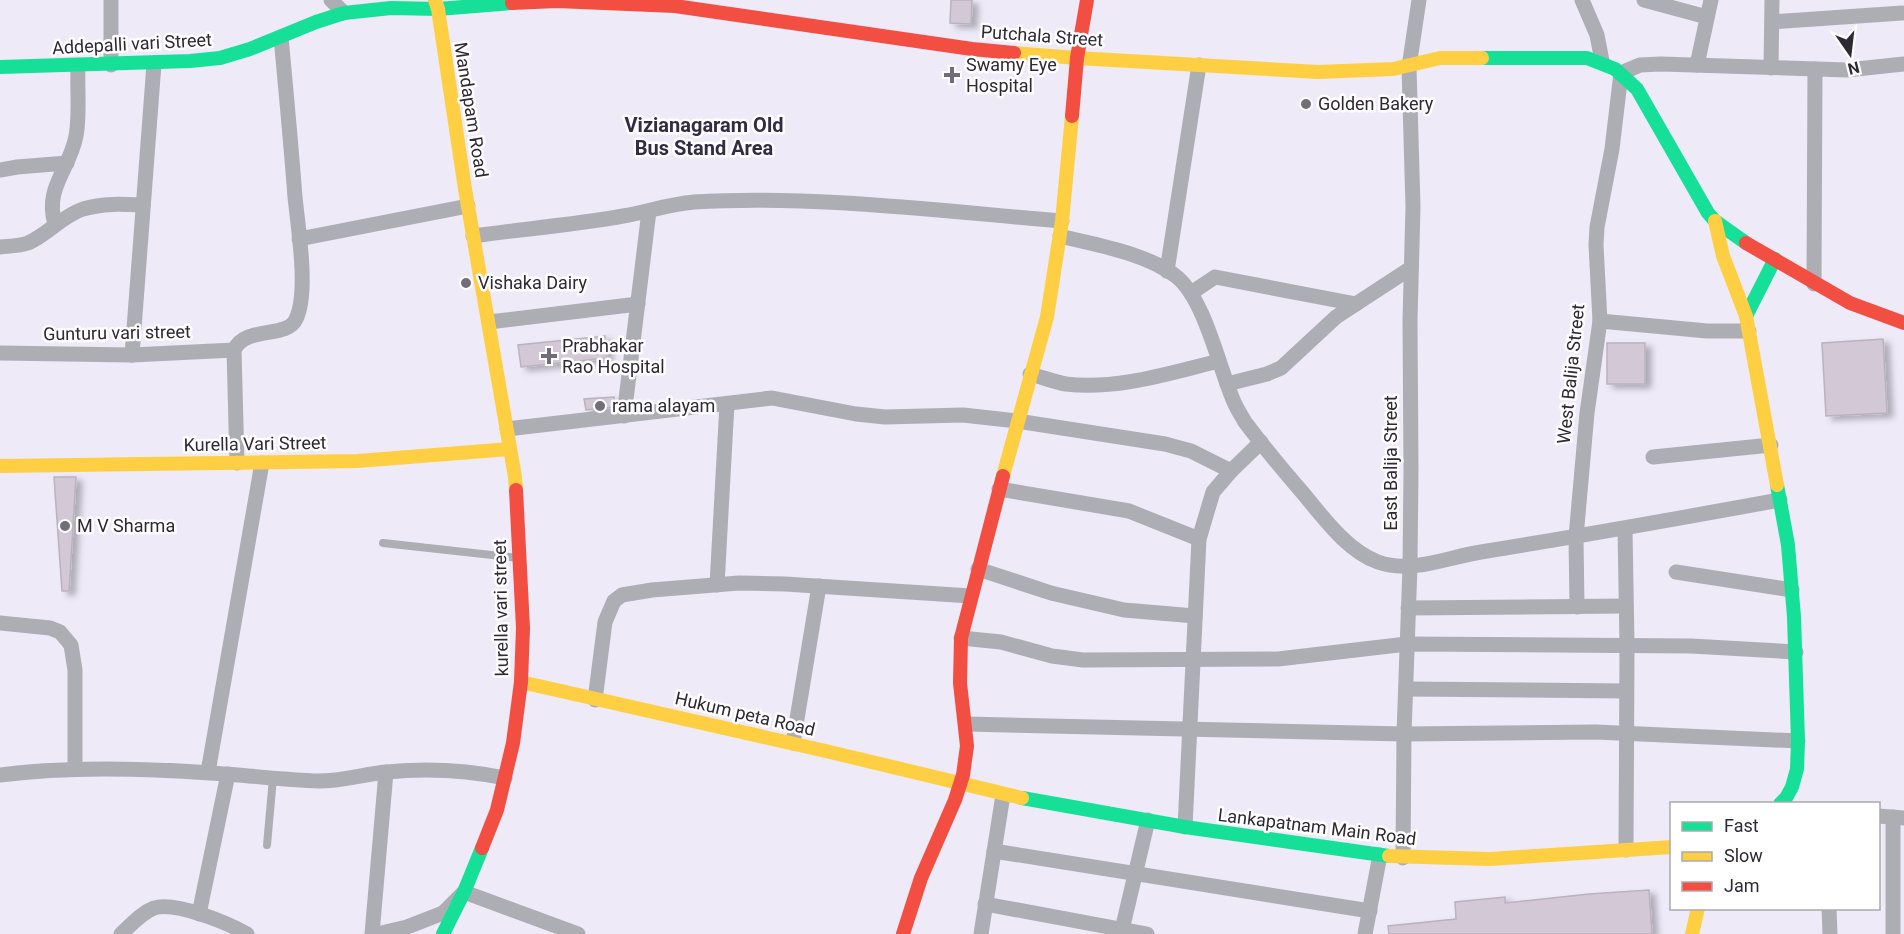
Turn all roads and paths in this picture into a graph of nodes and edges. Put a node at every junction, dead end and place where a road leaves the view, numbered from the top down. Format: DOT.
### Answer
graph roads {
  1 [pos="111,0"];
  2 [pos="332,0"];
  3 [pos="1087,0"];
  4 [pos="1419,0"];
  5 [pos="1582,0"];
  6 [pos="1644,0"];
  7 [pos="1711,0"];
  8 [pos="1772,0"];
  9 [pos="676,3"];
  10 [pos="437,4"];
  11 [pos="699,5"];
  12 [pos="1902,10"];
  13 [pos="344,13"];
  14 [pos="1707,17"];
  15 [pos="1772,22"];
  16 [pos="281,38"];
  17 [pos="1077,58"];
  18 [pos="1602,62"];
  19 [pos="154,64"];
  20 [pos="1904,64"];
  21 [pos="111,65"];
  22 [pos="1199,65"];
  23 [pos="1698,65"];
  24 [pos="78,66"];
  25 [pos="0,67"];
  26 [pos="1408,67"];
  27 [pos="1771,68"];
  28 [pos="1815,69"];
  29 [pos="1622,72"];
  30 [pos="67,163"];
  31 [pos="0,170"];
  32 [pos="143,205"];
  33 [pos="468,206"];
  34 [pos="649,211"];
  35 [pos="1715,221"];
  36 [pos="55,224"];
  37 [pos="1061,229"];
  38 [pos="473,236"];
  39 [pos="299,239"];
  40 [pos="0,247"];
  41 [pos="1775,260"];
  42 [pos="1411,268"];
  43 [pos="1167,271"];
  44 [pos="1814,284"];
  45 [pos="1191,293"];
  46 [pos="638,304"];
  47 [pos="1356,304"];
  48 [pos="1746,316"];
  49 [pos="1600,321"];
  50 [pos="489,322"];
  51 [pos="1904,323"];
  52 [pos="1749,331"];
  53 [pos="234,350"];
  54 [pos="0,353"];
  55 [pos="132,355"];
  56 [pos="1219,361"];
  57 [pos="1030,374"];
  58 [pos="1227,384"];
  59 [pos="727,404"];
  60 [pos="624,416"];
  61 [pos="1017,421"];
  62 [pos="507,429"];
  63 [pos="1261,442"];
  64 [pos="1771,445"];
  65 [pos="510,449"];
  66 [pos="1653,457"];
  67 [pos="262,463"];
  68 [pos="237,464"];
  69 [pos="0,466"];
  70 [pos="1231,471"];
  71 [pos="999,489"];
  72 [pos="1780,500"];
  73 [pos="1625,529"];
  74 [pos="1576,537"];
  75 [pos="1199,539"];
  76 [pos="383,543"];
  77 [pos="520,559"];
  78 [pos="1410,566"];
  79 [pos="978,569"];
  80 [pos="1676,572"];
  81 [pos="717,585"];
  82 [pos="819,586"];
  83 [pos="1792,590"];
  84 [pos="971,596"];
  85 [pos="1626,606"];
  86 [pos="1577,607"];
  87 [pos="1408,608"];
  88 [pos="1195,616"];
  89 [pos="0,623"];
  90 [pos="962,638"];
  91 [pos="1407,644"];
  92 [pos="1627,646"];
  93 [pos="1796,652"];
  94 [pos="1192,660"];
  95 [pos="521,682"];
  96 [pos="1406,689"];
  97 [pos="1626,691"];
  98 [pos="596,700"];
  99 [pos="966,724"];
  100 [pos="1189,730"];
  101 [pos="1626,733"];
  102 [pos="1404,734"];
  103 [pos="1798,741"];
  104 [pos="793,743"];
  105 [pos="75,769"];
  106 [pos="208,772"];
  107 [pos="386,772"];
  108 [pos="228,774"];
  109 [pos="0,775"];
  110 [pos="273,778"];
  111 [pos="505,778"];
  112 [pos="962,785"];
  113 [pos="1003,795"];
  114 [pos="1787,802"];
  115 [pos="1892,817"];
  116 [pos="1148,820"];
  117 [pos="1185,827"];
  118 [pos="267,845"];
  119 [pos="1670,847"];
  120 [pos="1626,850"];
  121 [pos="994,851"];
  122 [pos="1380,855"];
  123 [pos="1403,858"];
  124 [pos="1135,875"];
  125 [pos="464,892"];
  126 [pos="985,904"];
  127 [pos="1698,910"];
  128 [pos="1829,910"];
  129 [pos="1370,911"];
  130 [pos="198,914"];
  131 [pos="1121,932"];
  132 [pos="121,934"];
  133 [pos="247,934"];
  134 [pos="372,934"];
  135 [pos="377,934"];
  136 [pos="443,934"];
  137 [pos="578,934"];
  138 [pos="903,934"];
  139 [pos="981,934"];
  140 [pos="1147,934"];
  141 [pos="1365,934"];
  142 [pos="1692,934"];
  143 [pos="1830,934"];
  144 [pos="1893,934"];
  1 -- 21 [label="street"];
  2 -- 13 [label="street"];
  3 -- 17 [label="street"];
  4 -- 26 [label="street, East Balija Street"];
  5 -- 18 [label="street"];
  6 -- 14 [label="street"];
  7 -- 14 [label="street"];
  8 -- 15 [label="street"];
  9 -- 10 [label="street"];
  9 -- 11 [label="street, Putchala Street"];
  10 -- 13 [label="street, Addepalli vari Street"];
  10 -- 33 [label="street, Mandapam Road"];
  11 -- 17 [label="street, Putchala Street"];
  12 -- 15 [label="street"];
  13 -- 16 [label="street, Addepalli vari Street"];
  14 -- 23 [label="street"];
  15 -- 27 [label="street"];
  16 -- 19 [label="street, Addepalli vari Street"];
  16 -- 39 [label="street"];
  17 -- 22 [label="street, Putchala Street"];
  17 -- 37 [label="street"];
  18 -- 26 [label="street, Putchala Street"];
  18 -- 29 [label="street, Putchala Street"];
  19 -- 21 [label="street, Addepalli vari Street"];
  19 -- 32 [label="street"];
  20 -- 28 [label="street"];
  21 -- 24 [label="street, Addepalli vari Street"];
  22 -- 26 [label="street, Putchala Street"];
  22 -- 43 [label="street"];
  23 -- 27 [label="street"];
  23 -- 29 [label="street"];
  24 -- 25 [label="street, Addepalli vari Street"];
  24 -- 30 [label="street"];
  26 -- 42 [label="street, East Balija Street"];
  27 -- 28 [label="street"];
  28 -- 44 [label="street"];
  29 -- 35 [label="street"];
  29 -- 49 [label="street, West Balija Street"];
  30 -- 31 [label="street"];
  30 -- 36 [label="street"];
  32 -- 36 [label="street"];
  32 -- 55 [label="street"];
  33 -- 38 [label="street, Mandapam Road"];
  33 -- 39 [label="street"];
  34 -- 37 [label="street"];
  34 -- 38 [label="street"];
  34 -- 46 [label="street"];
  35 -- 41 [label="street"];
  35 -- 48 [label="street"];
  36 -- 40 [label="street"];
  37 -- 43 [label="street"];
  37 -- 57 [label="street"];
  38 -- 50 [label="street, Mandapam Road"];
  39 -- 53 [label="street"];
  41 -- 44 [label="street"];
  41 -- 48 [label="street"];
  42 -- 47 [label="street"];
  42 -- 78 [label="street, East Balija Street"];
  43 -- 45 [label="street"];
  44 -- 51 [label="street"];
  45 -- 47 [label="street"];
  45 -- 56 [label="street"];
  46 -- 50 [label="street"];
  46 -- 60 [label="street"];
  47 -- 58 [label="street"];
  48 -- 52 [label="street"];
  49 -- 52 [label="street"];
  49 -- 74 [label="street, West Balija Street"];
  50 -- 62 [label="street, Mandapam Road"];
  52 -- 64 [label="street"];
  53 -- 55 [label="street, Gunturu vari street"];
  53 -- 68 [label="street"];
  54 -- 55 [label="street, Gunturu vari street"];
  56 -- 57 [label="street"];
  56 -- 58 [label="street"];
  57 -- 61 [label="street"];
  58 -- 63 [label="street"];
  59 -- 60 [label="street"];
  59 -- 61 [label="street"];
  59 -- 81 [label="street"];
  60 -- 62 [label="street"];
  61 -- 70 [label="street"];
  61 -- 71 [label="street"];
  62 -- 65 [label="street, Mandapam Road"];
  63 -- 70 [label="street"];
  63 -- 78 [label="street"];
  64 -- 66 [label="street"];
  64 -- 72 [label="street"];
  65 -- 67 [label="street, Kurella Vari Street"];
  65 -- 77 [label="street, kurella vari street"];
  67 -- 68 [label="street, Kurella Vari Street"];
  67 -- 106 [label="street"];
  68 -- 69 [label="street, Kurella Vari Street"];
  70 -- 75 [label="street"];
  71 -- 75 [label="street"];
  71 -- 79 [label="street"];
  72 -- 73 [label="street"];
  72 -- 83 [label="street"];
  73 -- 74 [label="street"];
  73 -- 85 [label="street"];
  74 -- 78 [label="street"];
  74 -- 86 [label="street, West Balija Street"];
  75 -- 88 [label="street"];
  76 -- 77 [label="lane"];
  77 -- 95 [label="street, kurella vari street"];
  78 -- 87 [label="street, East Balija Street"];
  79 -- 84 [label="street"];
  79 -- 88 [label="street"];
  80 -- 83 [label="street"];
  81 -- 82 [label="street"];
  81 -- 98 [label="street"];
  82 -- 84 [label="street"];
  82 -- 104 [label="street"];
  83 -- 93 [label="street"];
  84 -- 90 [label="street"];
  85 -- 86 [label="street"];
  85 -- 92 [label="street"];
  86 -- 87 [label="street"];
  87 -- 91 [label="street, East Balija Street"];
  88 -- 94 [label="street"];
  89 -- 105 [label="street"];
  90 -- 94 [label="street"];
  90 -- 99 [label="street"];
  91 -- 92 [label="street"];
  91 -- 94 [label="street"];
  91 -- 96 [label="street, East Balija Street"];
  92 -- 93 [label="street"];
  92 -- 97 [label="street"];
  93 -- 103 [label="street"];
  94 -- 100 [label="street"];
  95 -- 98 [label="street, Hukum peta Road"];
  95 -- 111 [label="street, kurella vari street"];
  96 -- 97 [label="street"];
  96 -- 102 [label="street, East Balija Street"];
  97 -- 101 [label="street"];
  98 -- 104 [label="street, Hukum peta Road"];
  99 -- 100 [label="street"];
  99 -- 112 [label="street"];
  100 -- 102 [label="street"];
  100 -- 117 [label="street"];
  101 -- 102 [label="street"];
  101 -- 103 [label="street"];
  101 -- 120 [label="street"];
  102 -- 123 [label="street, East Balija Street"];
  103 -- 114 [label="street"];
  104 -- 112 [label="street, Hukum peta Road"];
  105 -- 106 [label="street"];
  105 -- 109 [label="street"];
  106 -- 108 [label="street"];
  107 -- 110 [label="street"];
  107 -- 111 [label="street"];
  107 -- 134 [label="street"];
  108 -- 110 [label="street"];
  108 -- 130 [label="street"];
  110 -- 118 [label="lane"];
  111 -- 125 [label="street, kurella vari street"];
  112 -- 113 [label="street, Lankapatnam Main Road"];
  112 -- 138 [label="street"];
  113 -- 116 [label="street, Lankapatnam Main Road"];
  113 -- 121 [label="street"];
  115 -- 144 [label="street"];
  116 -- 117 [label="street, Lankapatnam Main Road"];
  116 -- 124 [label="street"];
  117 -- 122 [label="street, Lankapatnam Main Road"];
  119 -- 120 [label="street, Lankapatnam Main Road"];
  120 -- 123 [label="street, Lankapatnam Main Road"];
  121 -- 124 [label="street"];
  121 -- 126 [label="street"];
  122 -- 123 [label="street, Lankapatnam Main Road"];
  122 -- 129 [label="street"];
  124 -- 129 [label="street"];
  124 -- 131 [label="street"];
  125 -- 135 [label="street"];
  125 -- 136 [label="street, kurella vari street"];
  125 -- 137 [label="street"];
  126 -- 131 [label="street"];
  126 -- 139 [label="street"];
  127 -- 142 [label="street"];
  128 -- 143 [label="street"];
  129 -- 141 [label="street"];
  130 -- 132 [label="street"];
  130 -- 133 [label="street"];
  131 -- 140 [label="street"];
}
